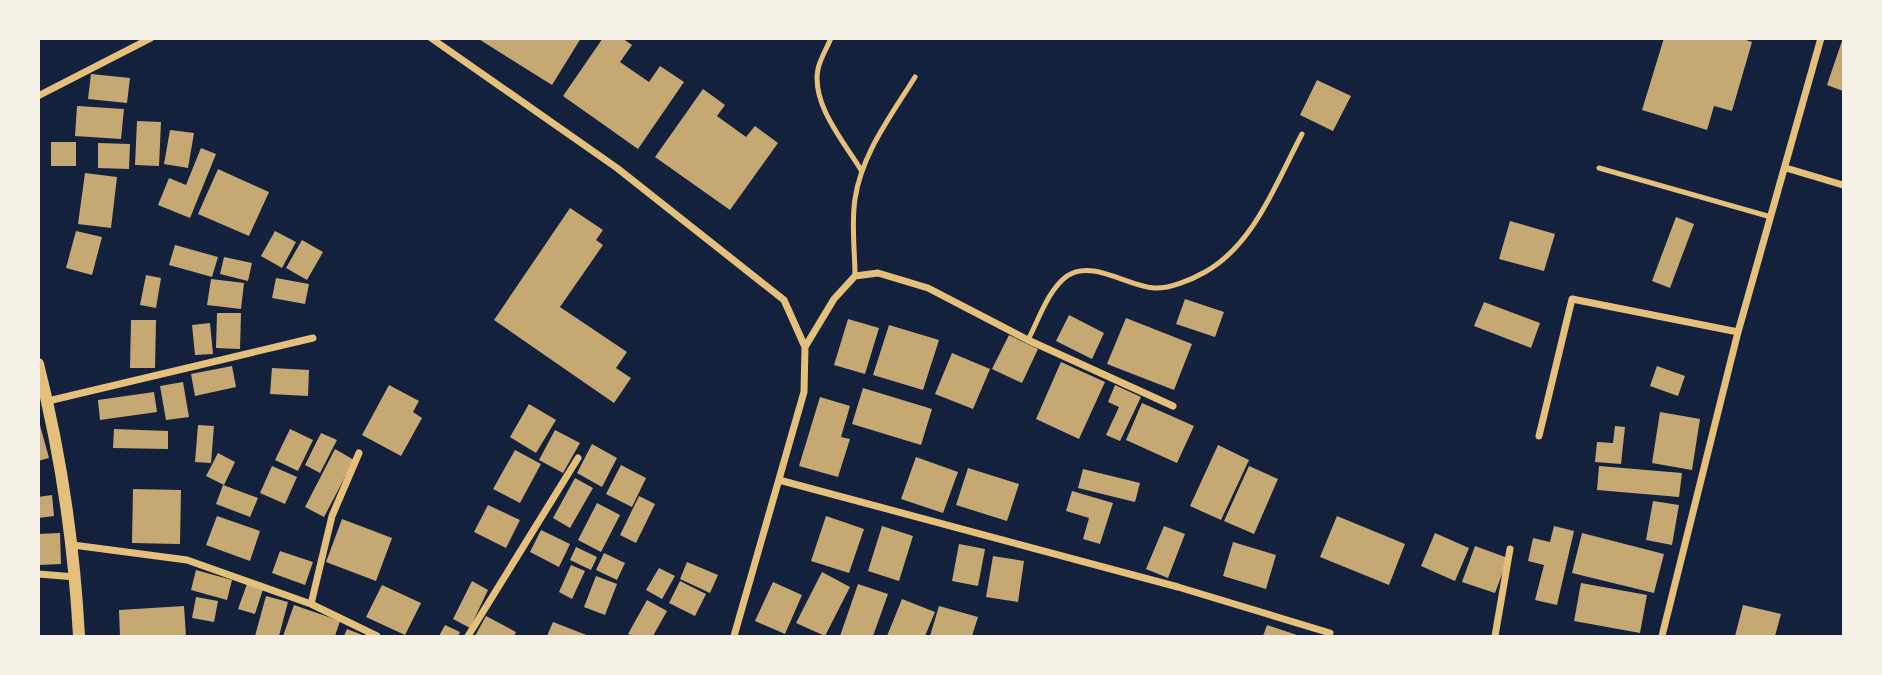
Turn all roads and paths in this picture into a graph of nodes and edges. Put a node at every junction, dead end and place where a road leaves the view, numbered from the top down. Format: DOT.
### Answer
graph roads {
  1 [pos="151,38"];
  2 [pos="431,38"];
  3 [pos="831,38"];
  4 [pos="1821,38"];
  5 [pos="915,77"];
  6 [pos="38,96"];
  7 [pos="1302,134"];
  8 [pos="1599,168"];
  9 [pos="1786,168"];
  10 [pos="861,170"];
  11 [pos="1843,185"];
  12 [pos="1771,217"];
  13 [pos="855,276"];
  14 [pos="1738,332"];
  15 [pos="313,338"];
  16 [pos="1028,340"];
  17 [pos="805,347"];
  18 [pos="38,364"];
  19 [pos="48,401"];
  20 [pos="1173,406"];
  21 [pos="1539,436"];
  22 [pos="359,453"];
  23 [pos="578,458"];
  24 [pos="779,480"];
  25 [pos="73,545"];
  26 [pos="1510,549"];
  27 [pos="38,574"];
  28 [pos="76,577"];
  29 [pos="312,604"];
  30 [pos="1330,633"];
  31 [pos="79,636"];
  32 [pos="377,636"];
  33 [pos="468,636"];
  34 [pos="734,636"];
  35 [pos="1494,636"];
  36 [pos="1662,636"];
  1 -- 6 [label="street"];
  2 -- 17 [label="street"];
  3 -- 10 [label="lane"];
  4 -- 9 [label="street"];
  5 -- 10 [label="lane"];
  7 -- 16 [label="lane"];
  8 -- 12 [label="lane"];
  9 -- 11 [label="street"];
  9 -- 12 [label="street"];
  10 -- 13 [label="lane"];
  12 -- 14 [label="street"];
  13 -- 16 [label="street"];
  13 -- 17 [label="street"];
  14 -- 21 [label="street"];
  14 -- 36 [label="street"];
  15 -- 19 [label="street"];
  16 -- 20 [label="street"];
  17 -- 24 [label="street"];
  18 -- 19 [label="street"];
  19 -- 25 [label="street"];
  22 -- 29 [label="street"];
  23 -- 33 [label="street"];
  24 -- 30 [label="street"];
  24 -- 34 [label="street"];
  25 -- 28 [label="street"];
  25 -- 29 [label="street"];
  26 -- 35 [label="street"];
  27 -- 28 [label="street"];
  28 -- 31 [label="street"];
  29 -- 32 [label="street"];
}
